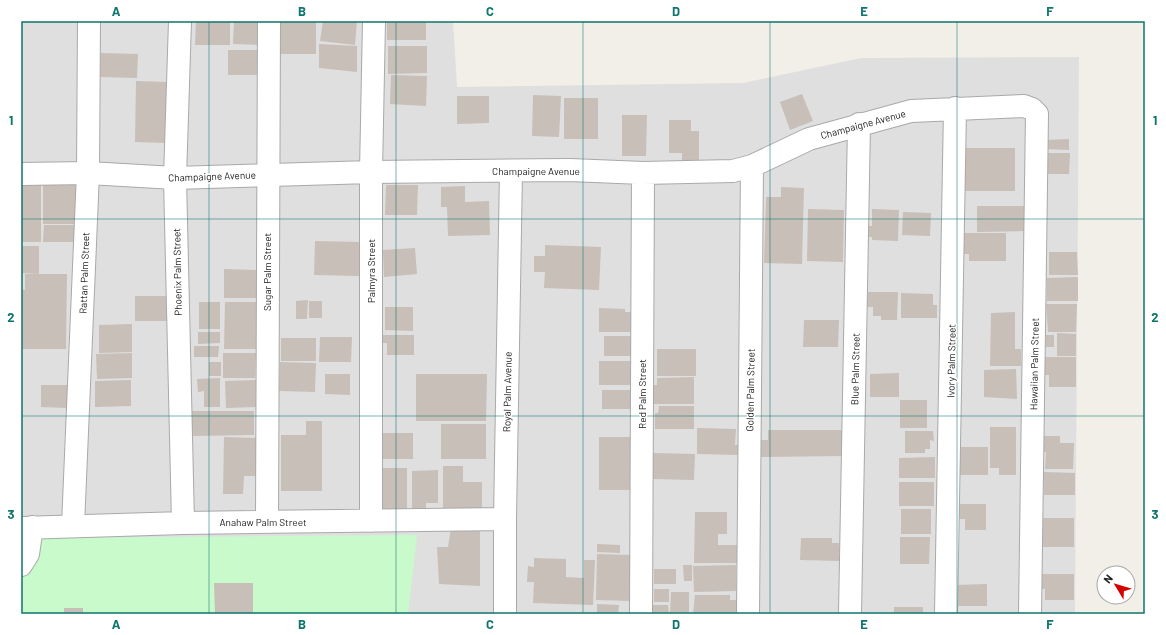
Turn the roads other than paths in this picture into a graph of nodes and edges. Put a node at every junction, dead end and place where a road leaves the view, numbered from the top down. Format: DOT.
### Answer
graph roads {
  1 [pos="90,21"];
  2 [pos="180,21"];
  3 [pos="269,21"];
  4 [pos="374,21"];
  5 [pos="954,108"];
  6 [pos="1037,114"];
  7 [pos="860,124"];
  8 [pos="752,166"];
  9 [pos="511,171"];
  10 [pos="88,172"];
  11 [pos="370,172"];
  12 [pos="643,173"];
  13 [pos="21,174"];
  14 [pos="268,174"];
  15 [pos="175,178"];
  16 [pos="505,519"];
  17 [pos="371,521"];
  18 [pos="267,522"];
  19 [pos="183,523"];
  20 [pos="74,526"];
  21 [pos="27,527"];
  22 [pos="21,564"];
  23 [pos="505,614"];
  24 [pos="641,614"];
  25 [pos="748,614"];
  26 [pos="850,614"];
  27 [pos="946,614"];
  28 [pos="1030,614"];
  1 -- 10 [label="street, Rattan Palm Street"];
  2 -- 15 [label="street, Phoenix Palm Street"];
  3 -- 14 [label="street, Sugar Palm Street"];
  4 -- 11 [label="street, Palmyra Street"];
  5 -- 6 [label="street, Champaigne Avenue"];
  5 -- 7 [label="street, Champaigne Avenue"];
  5 -- 27 [label="street, Ivory Palm Street"];
  6 -- 28 [label="street, Hawaiian Palm Street"];
  7 -- 8 [label="street, Champaigne Avenue"];
  7 -- 26 [label="street, Blue Palm Street"];
  8 -- 12 [label="street, Champaigne Avenue"];
  8 -- 25 [label="street, Golden Palm Street"];
  9 -- 11 [label="street, Champaigne Avenue"];
  9 -- 12 [label="street, Champaigne Avenue"];
  9 -- 16 [label="street, Royal Palm Avenue"];
  10 -- 13 [label="street, Champaigne Avenue"];
  10 -- 15 [label="street, Champaigne Avenue"];
  10 -- 20 [label="street, Rattan Palm Street"];
  11 -- 14 [label="street, Champaigne Avenue"];
  11 -- 17 [label="street, Palmyra Street"];
  12 -- 24 [label="street, Red Palm Street"];
  14 -- 15 [label="street, Champaigne Avenue"];
  14 -- 18 [label="street, Sugar Palm Street"];
  15 -- 19 [label="street, Phoenix Palm Street"];
  16 -- 17 [label="street, Anahaw Palm Street"];
  16 -- 23 [label="street, Royal Palm Avenue"];
  17 -- 18 [label="street, Anahaw Palm Street"];
  18 -- 19 [label="street, Anahaw Palm Street"];
  19 -- 20 [label="street, Anahaw Palm Street"];
  20 -- 21 [label="street, Anahaw Palm Street"];
  21 -- 22 [label="street"];
}
